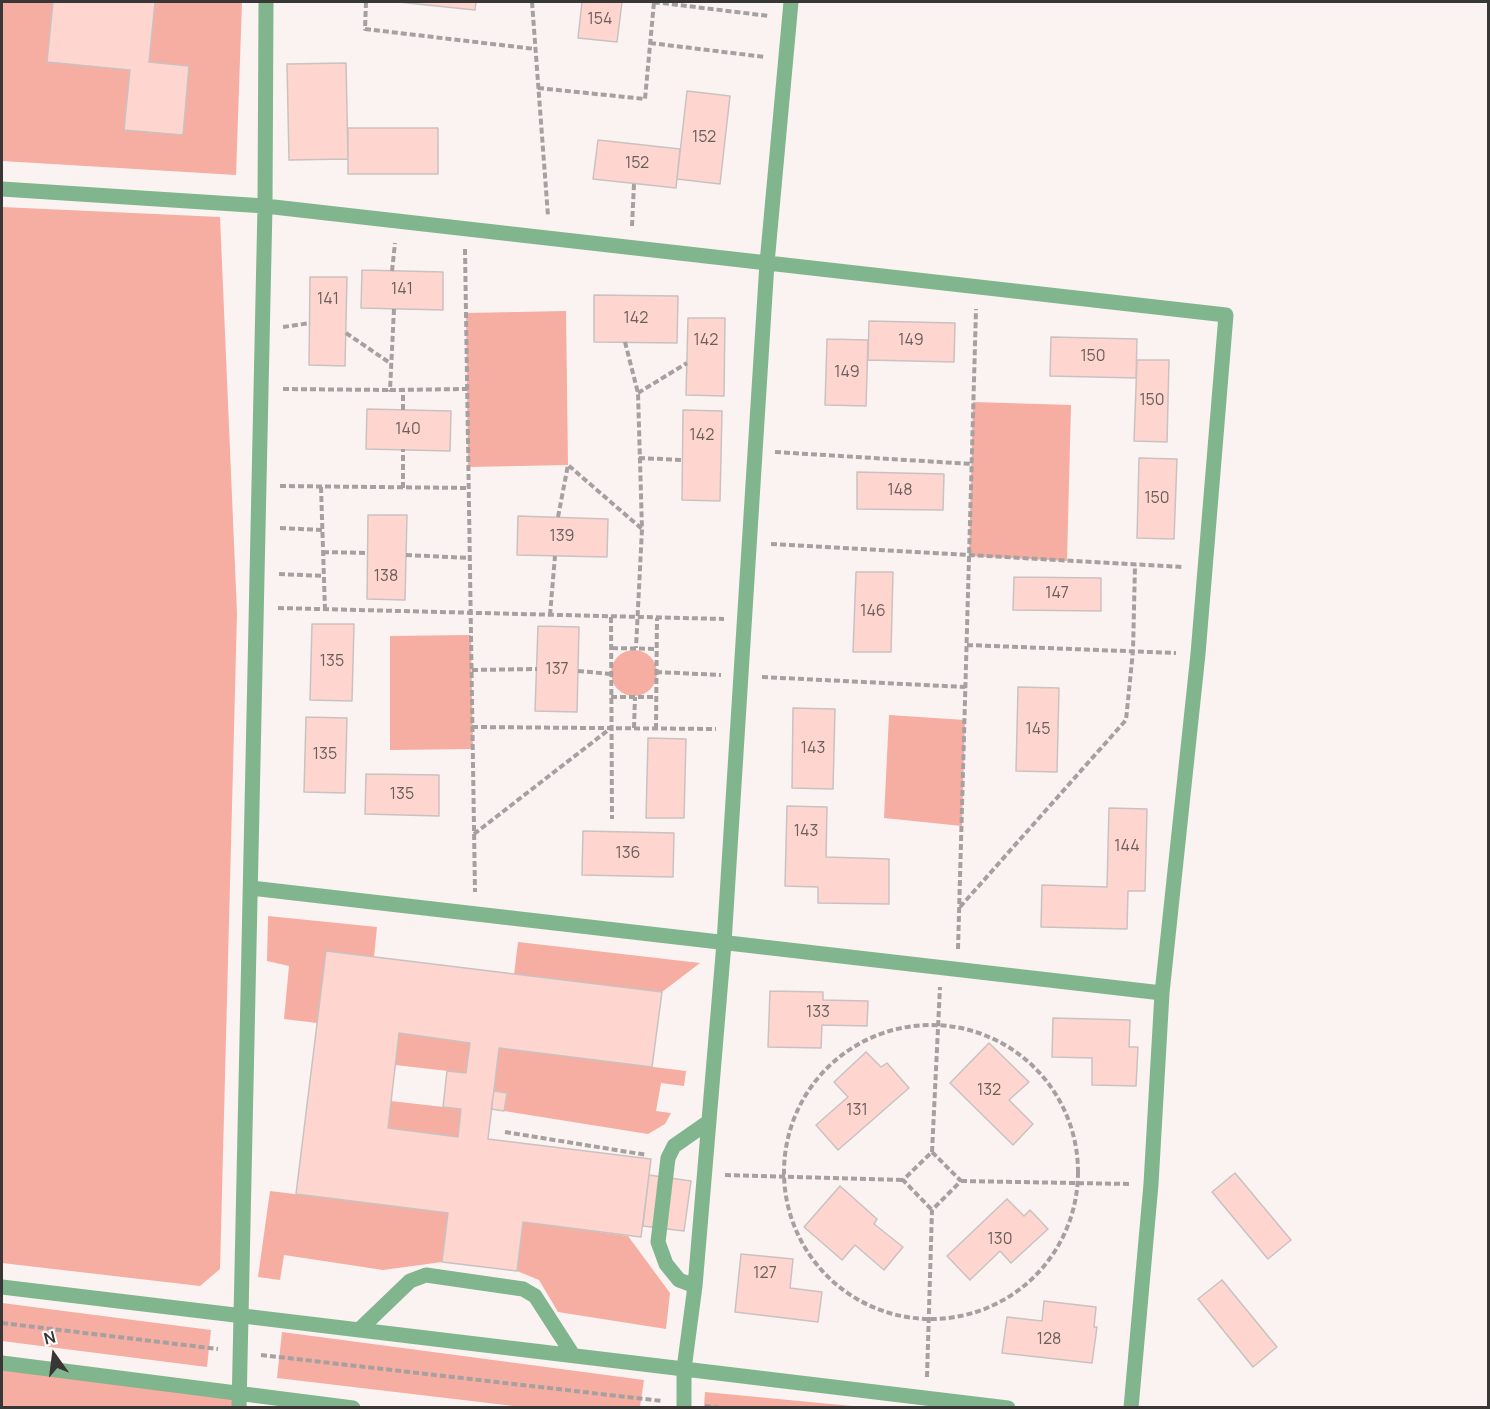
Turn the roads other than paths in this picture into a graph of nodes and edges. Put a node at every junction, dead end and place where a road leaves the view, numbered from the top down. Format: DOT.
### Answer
graph roads {
  1 [pos="266,2"];
  2 [pos="791,2"];
  3 [pos="2,189"];
  4 [pos="264,206"];
  5 [pos="767,263"];
  6 [pos="251,888"];
  7 [pos="724,943"];
  8 [pos="1162,993"];
  9 [pos="708,1123"];
  10 [pos="695,1286"];
  11 [pos="2,1287"];
  12 [pos="242,1316"];
  13 [pos="359,1330"];
  14 [pos="573,1355"];
  15 [pos="2,1363"];
  16 [pos="684,1369"];
  17 [pos="240,1400"];
  18 [pos="684,1405"];
  19 [pos="353,1407"];
  20 [pos="1008,1407"];
  21 [pos="1131,1407"];
  1 -- 4 [label="street"];
  2 -- 5 [label="street"];
  3 -- 4 [label="street"];
  4 -- 5 [label="street"];
  4 -- 6 [label="street"];
  5 -- 7 [label="street"];
  5 -- 8 [label="street"];
  6 -- 7 [label="street"];
  6 -- 12 [label="street"];
  7 -- 8 [label="street"];
  7 -- 9 [label="street"];
  8 -- 21 [label="street"];
  9 -- 10 [label="street"];
  9 -- 10 [label="street"];
  10 -- 16 [label="street"];
  11 -- 12 [label="street"];
  12 -- 13 [label="street"];
  12 -- 17 [label="street"];
  13 -- 14 [label="street"];
  13 -- 14 [label="street"];
  14 -- 16 [label="street"];
  15 -- 17 [label="street"];
  16 -- 18 [label="street"];
  16 -- 20 [label="street"];
  17 -- 19 [label="street"];
}
